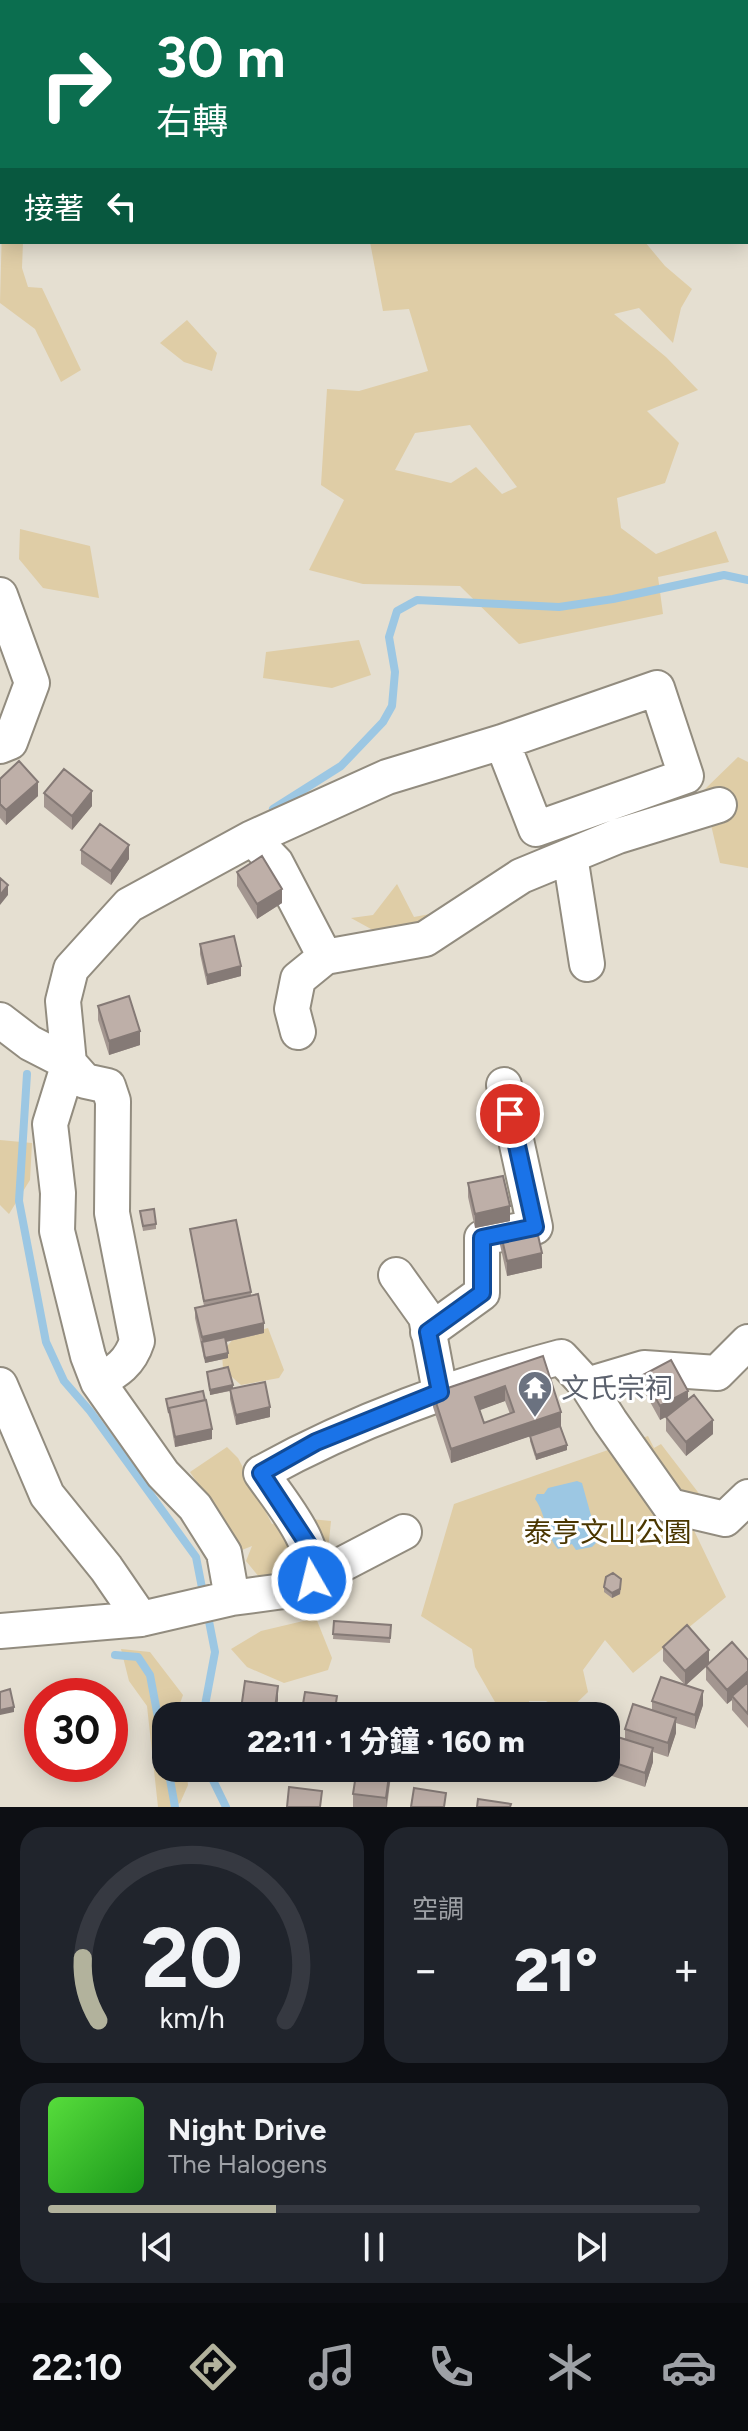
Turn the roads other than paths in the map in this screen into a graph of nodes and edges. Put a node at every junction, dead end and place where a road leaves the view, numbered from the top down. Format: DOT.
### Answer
graph roads {
  1 [pos="0,595"];
  2 [pos="502,742"];
  3 [pos="0,746"];
  4 [pos="719,805"];
  5 [pos="252,838"];
  6 [pos="570,856"];
  7 [pos="325,957"];
  8 [pos="587,964"];
  9 [pos="0,1020"];
  10 [pos="298,1032"];
  11 [pos="69,1063"];
  12 [pos="504,1085"];
  13 [pos="396,1275"];
  14 [pos="428,1332"];
  15 [pos="748,1342"];
  16 [pos="98,1382"];
  17 [pos="0,1385"];
  18 [pos="587,1385"];
  19 [pos="440,1392"];
  20 [pos="748,1497"];
  21 [pos="404,1532"];
  22 [pos="312,1580"];
  23 [pos="225,1599"];
  24 [pos="141,1619"];
  25 [pos="0,1631"];
  1 -- 3 [label="street"];
  2 -- 2 [label="street"];
  2 -- 5 [label="street"];
  4 -- 6 [label="street"];
  5 -- 7 [label="street"];
  5 -- 11 [label="street"];
  6 -- 7 [label="street"];
  6 -- 8 [label="street"];
  7 -- 10 [label="street"];
  9 -- 11 [label="street"];
  11 -- 16 [label="street"];
  11 -- 16 [label="street"];
  12 -- 14 [label="street"];
  13 -- 14 [label="street"];
  14 -- 19 [label="street"];
  15 -- 18 [label="street"];
  16 -- 23 [label="street"];
  17 -- 24 [label="street"];
  18 -- 19 [label="street"];
  18 -- 20 [label="street"];
  19 -- 22 [label="street"];
  21 -- 22 [label="street"];
  22 -- 23 [label="street"];
  23 -- 24 [label="street"];
  24 -- 25 [label="street"];
}
